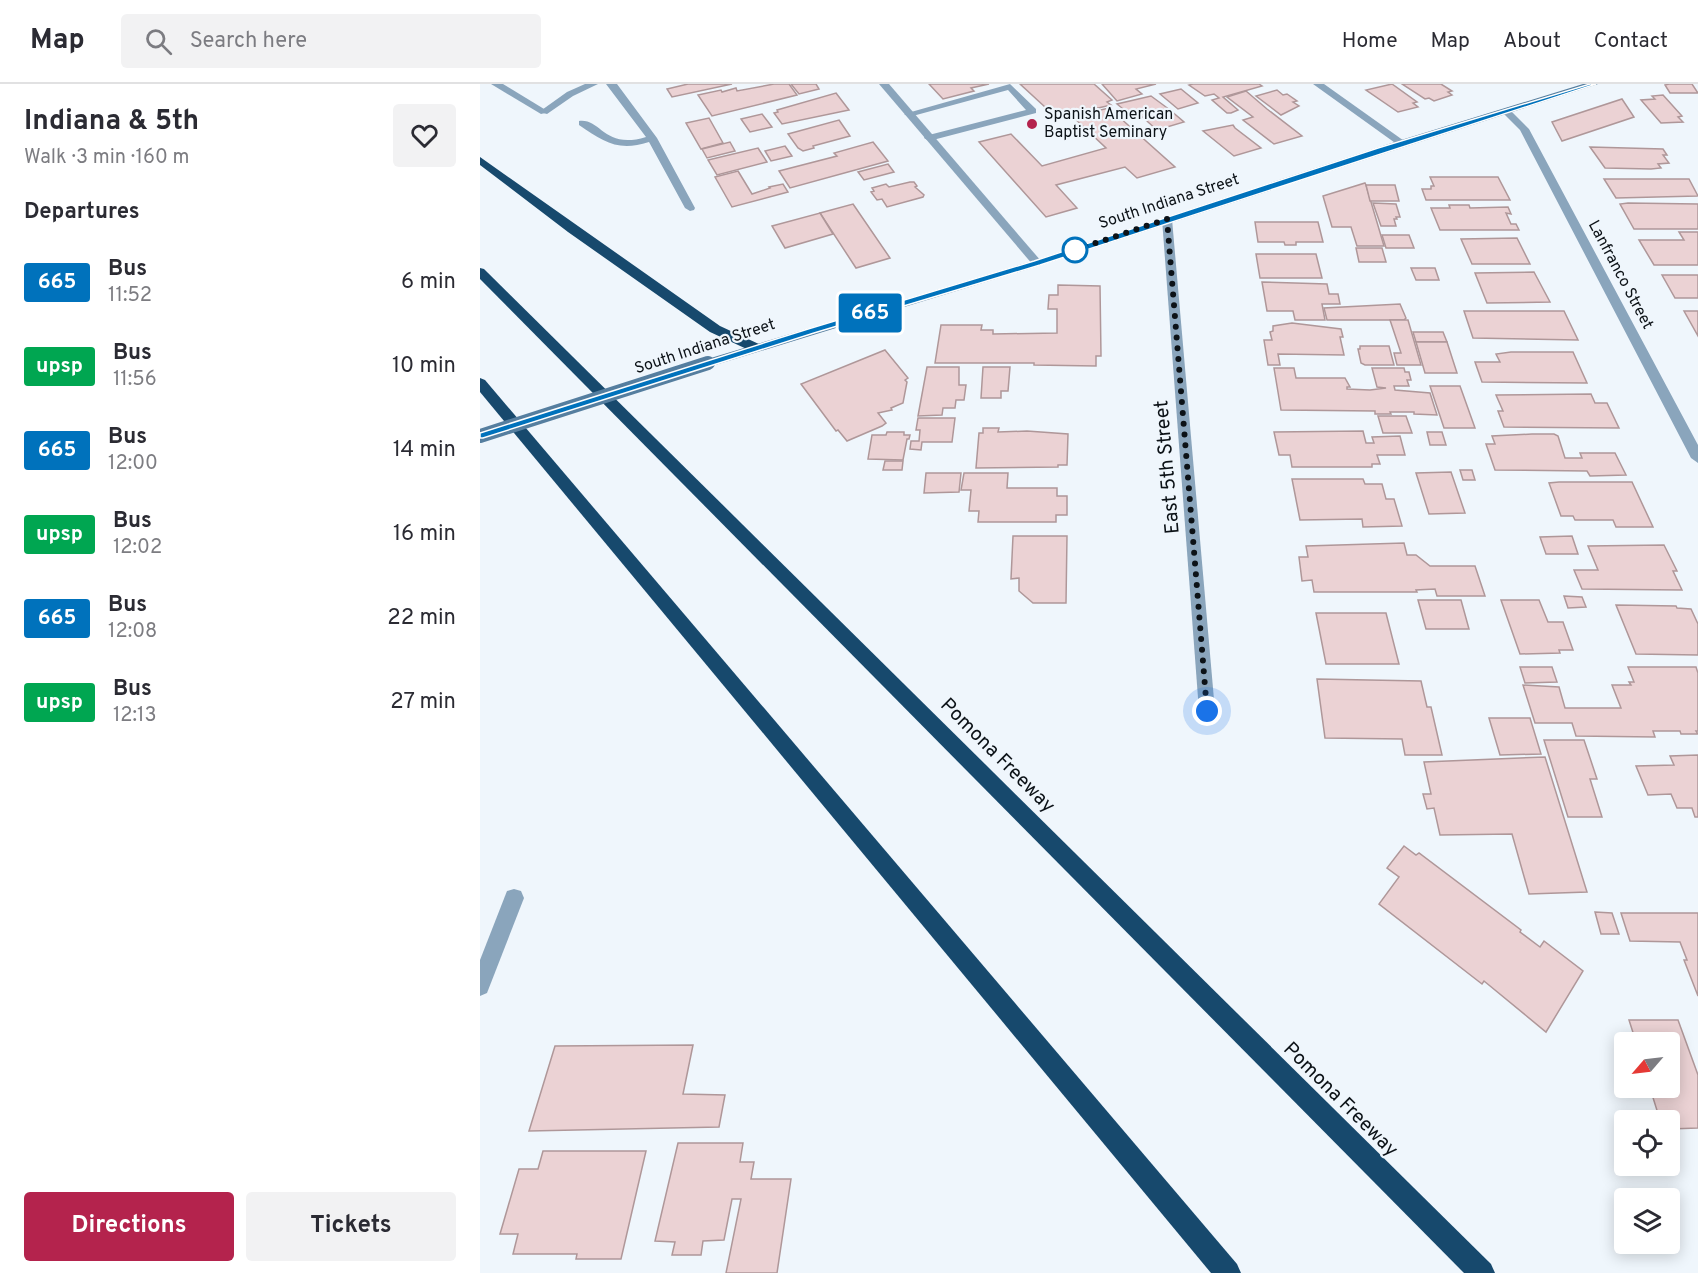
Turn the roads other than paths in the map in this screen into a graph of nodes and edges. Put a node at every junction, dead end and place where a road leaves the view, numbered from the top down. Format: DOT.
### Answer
graph roads {
  1 [pos="496,84"];
  2 [pos="593,84"];
  3 [pos="610,84"];
  4 [pos="884,84"];
  5 [pos="1318,84"];
  6 [pos="1593,84"];
  7 [pos="1506,111"];
  8 [pos="909,114"];
  9 [pos="582,123"];
  10 [pos="652,138"];
  11 [pos="929,138"];
  12 [pos="1402,143"];
  13 [pos="480,160"];
  14 [pos="690,208"];
  15 [pos="1167,219"];
  16 [pos="1037,263"];
  17 [pos="480,272"];
  18 [pos="756,348"];
  19 [pos="480,383"];
  20 [pos="480,436"];
  21 [pos="1698,458"];
  22 [pos="1207,711"];
  23 [pos="514,897"];
  24 [pos="480,986"];
  25 [pos="1228,1273"];
  26 [pos="1482,1273"];
  1 -- 2 [label="street"];
  3 -- 10 [label="street"];
  4 -- 8 [label="street"];
  5 -- 12 [label="street"];
  6 -- 7 [label="main road, South Indiana Street"];
  7 -- 12 [label="main road, South Indiana Street"];
  7 -- 21 [label="street, Lanfranco Street"];
  8 -- 11 [label="street"];
  8 -- 11 [label="street"];
  9 -- 10 [label="street"];
  10 -- 14 [label="street"];
  11 -- 16 [label="street"];
  12 -- 15 [label="main road, South Indiana Street"];
  13 -- 18 [label="highway"];
  15 -- 16 [label="main road, South Indiana Street"];
  15 -- 22 [label="street, East 5th Street"];
  16 -- 18 [label="main road, South Indiana Street"];
  17 -- 26 [label="highway, Pomona Freeway"];
  18 -- 20 [label="main road, South Indiana Street, bridge"];
  19 -- 25 [label="highway"];
  23 -- 24 [label="street"];
}
